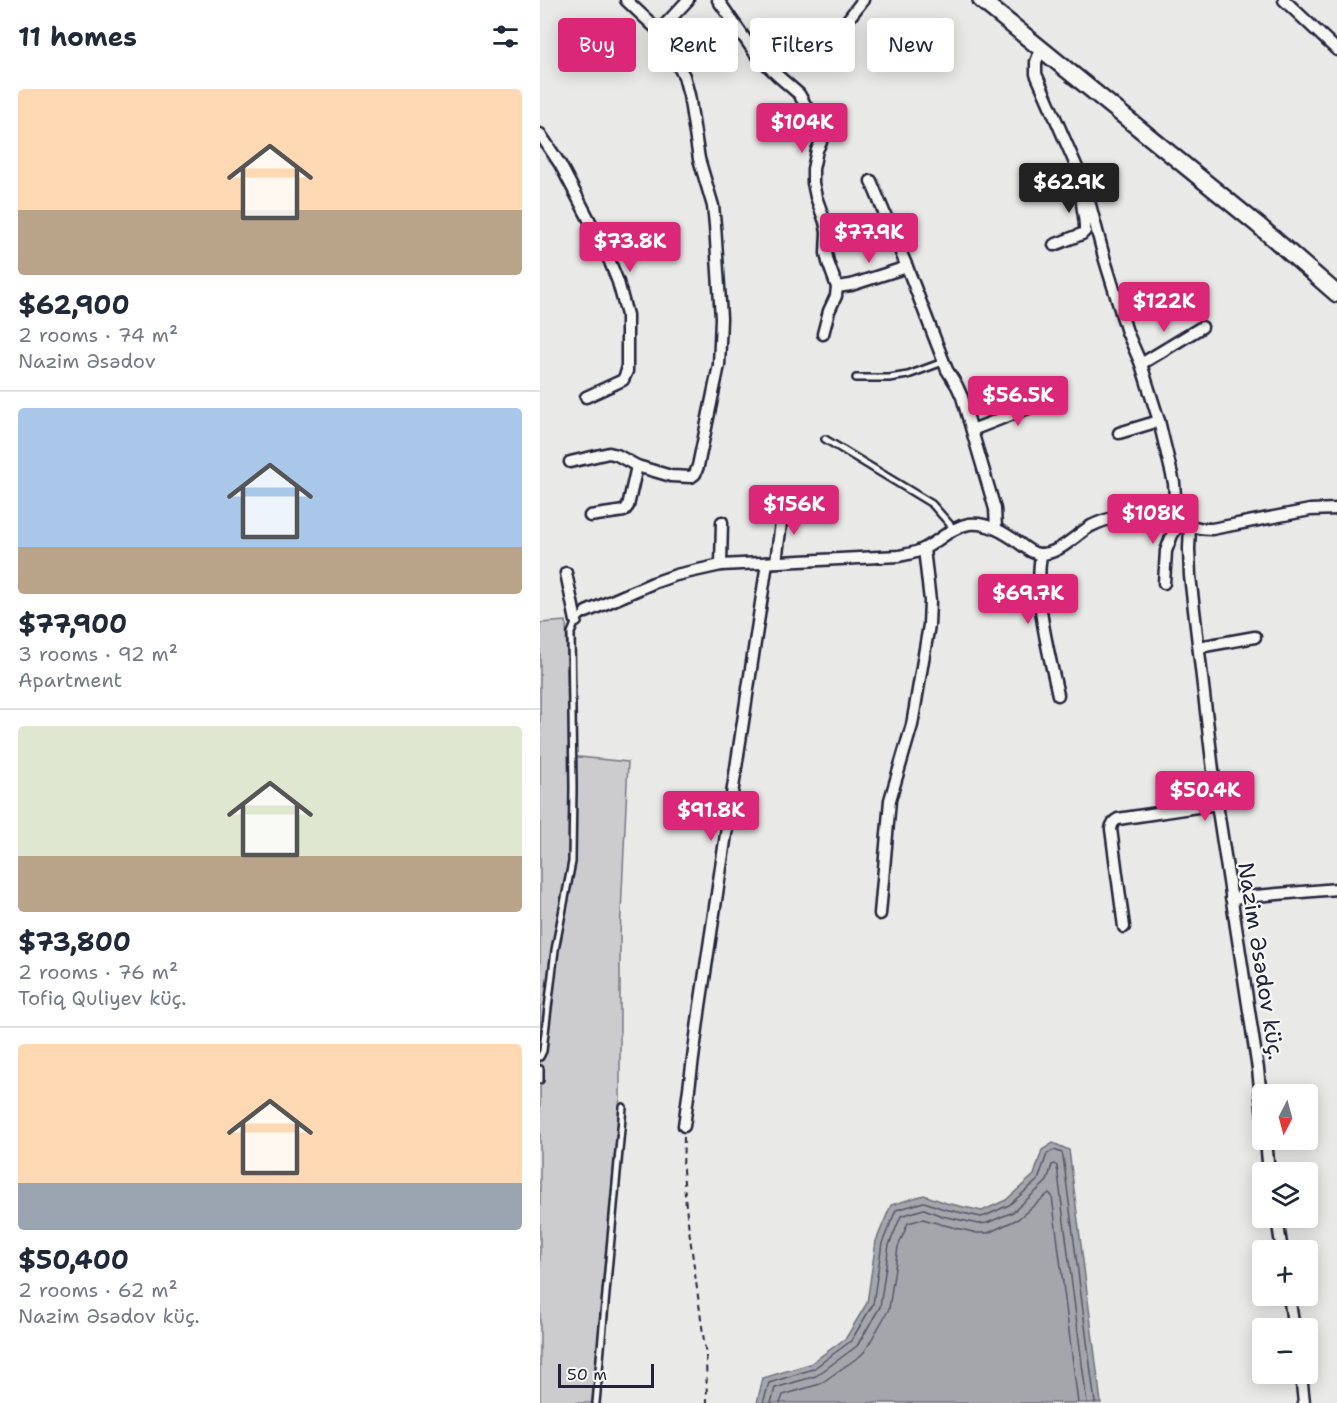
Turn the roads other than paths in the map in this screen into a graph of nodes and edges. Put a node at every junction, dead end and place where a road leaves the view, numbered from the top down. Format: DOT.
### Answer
graph roads {
  1 [pos="626,0"];
  2 [pos="688,0"];
  3 [pos="718,0"];
  4 [pos="863,0"];
  5 [pos="981,0"];
  6 [pos="1284,0"];
  7 [pos="671,18"];
  8 [pos="849,18"];
  9 [pos="648,21"];
  10 [pos="1041,49"];
  11 [pos="1337,50"];
  12 [pos="682,72"];
  13 [pos="540,134"];
  14 [pos="871,181"];
  15 [pos="1085,186"];
  16 [pos="1054,245"];
  17 [pos="907,267"];
  18 [pos="837,287"];
  19 [pos="1337,294"];
  20 [pos="1202,327"];
  21 [pos="823,334"];
  22 [pos="943,362"];
  23 [pos="1141,364"];
  24 [pos="856,378"];
  25 [pos="586,397"];
  26 [pos="1054,398"];
  27 [pos="1159,421"];
  28 [pos="972,430"];
  29 [pos="1119,433"];
  30 [pos="825,439"];
  31 [pos="570,462"];
  32 [pos="638,466"];
  33 [pos="783,507"];
  34 [pos="1337,509"];
  35 [pos="1172,513"];
  36 [pos="590,516"];
  37 [pos="722,522"];
  38 [pos="1186,522"];
  39 [pos="996,528"];
  40 [pos="954,530"];
  41 [pos="924,549"];
  42 [pos="1041,554"];
  43 [pos="772,562"];
  44 [pos="721,565"];
  45 [pos="566,573"];
  46 [pos="1164,584"];
  47 [pos="586,612"];
  48 [pos="576,621"];
  49 [pos="1255,638"];
  50 [pos="1199,647"];
  51 [pos="1058,695"];
  52 [pos="1217,804"];
  53 [pos="1337,889"];
  54 [pos="1232,898"];
  55 [pos="880,914"];
  56 [pos="1124,927"];
  57 [pos="540,1057"];
  58 [pos="540,1069"];
  59 [pos="540,1080"];
  60 [pos="1260,1084"];
  61 [pos="623,1107"];
  62 [pos="684,1126"];
  63 [pos="1302,1384"];
  64 [pos="596,1403"];
  65 [pos="1304,1403"];
  1 -- 9 [label="street"];
  2 -- 7 [label="street"];
  3 -- 18 [label="street"];
  4 -- 8 [label="street"];
  5 -- 10 [label="street"];
  6 -- 11 [label="street"];
  10 -- 15 [label="street"];
  10 -- 19 [label="street"];
  12 -- 32 [label="street"];
  13 -- 25 [label="street"];
  14 -- 17 [label="street"];
  15 -- 16 [label="street"];
  15 -- 23 [label="street"];
  17 -- 18 [label="street"];
  17 -- 22 [label="street"];
  18 -- 21 [label="street"];
  20 -- 23 [label="street"];
  22 -- 24 [label="lane"];
  22 -- 28 [label="street"];
  23 -- 27 [label="street"];
  26 -- 28 [label="street"];
  27 -- 29 [label="street"];
  27 -- 35 [label="street"];
  28 -- 39 [label="street"];
  30 -- 40 [label="lane"];
  31 -- 32 [label="street"];
  32 -- 36 [label="street"];
  33 -- 43 [label="street"];
  34 -- 38 [label="street"];
  35 -- 38 [label="street"];
  35 -- 42 [label="street"];
  37 -- 44 [label="street"];
  38 -- 46 [label="street"];
  38 -- 50 [label="street, Nazim Əsədov küç."];
  39 -- 40 [label="street"];
  39 -- 42 [label="street"];
  40 -- 41 [label="street"];
  41 -- 43 [label="street"];
  41 -- 55 [label="street"];
  42 -- 51 [label="street"];
  43 -- 44 [label="street"];
  43 -- 62 [label="street"];
  44 -- 47 [label="street"];
  45 -- 48 [label="street"];
  47 -- 48 [label="lane"];
  48 -- 57 [label="lane"];
  49 -- 50 [label="street"];
  50 -- 52 [label="street, Nazim Əsədov küç."];
  52 -- 54 [label="street, Nazim Əsədov küç."];
  52 -- 56 [label="street"];
  53 -- 54 [label="street"];
  54 -- 60 [label="street, Nazim Əsədov küç."];
  58 -- 59 [label="lane"];
  61 -- 64 [label="lane"];
  63 -- 65 [label="street"];
}
